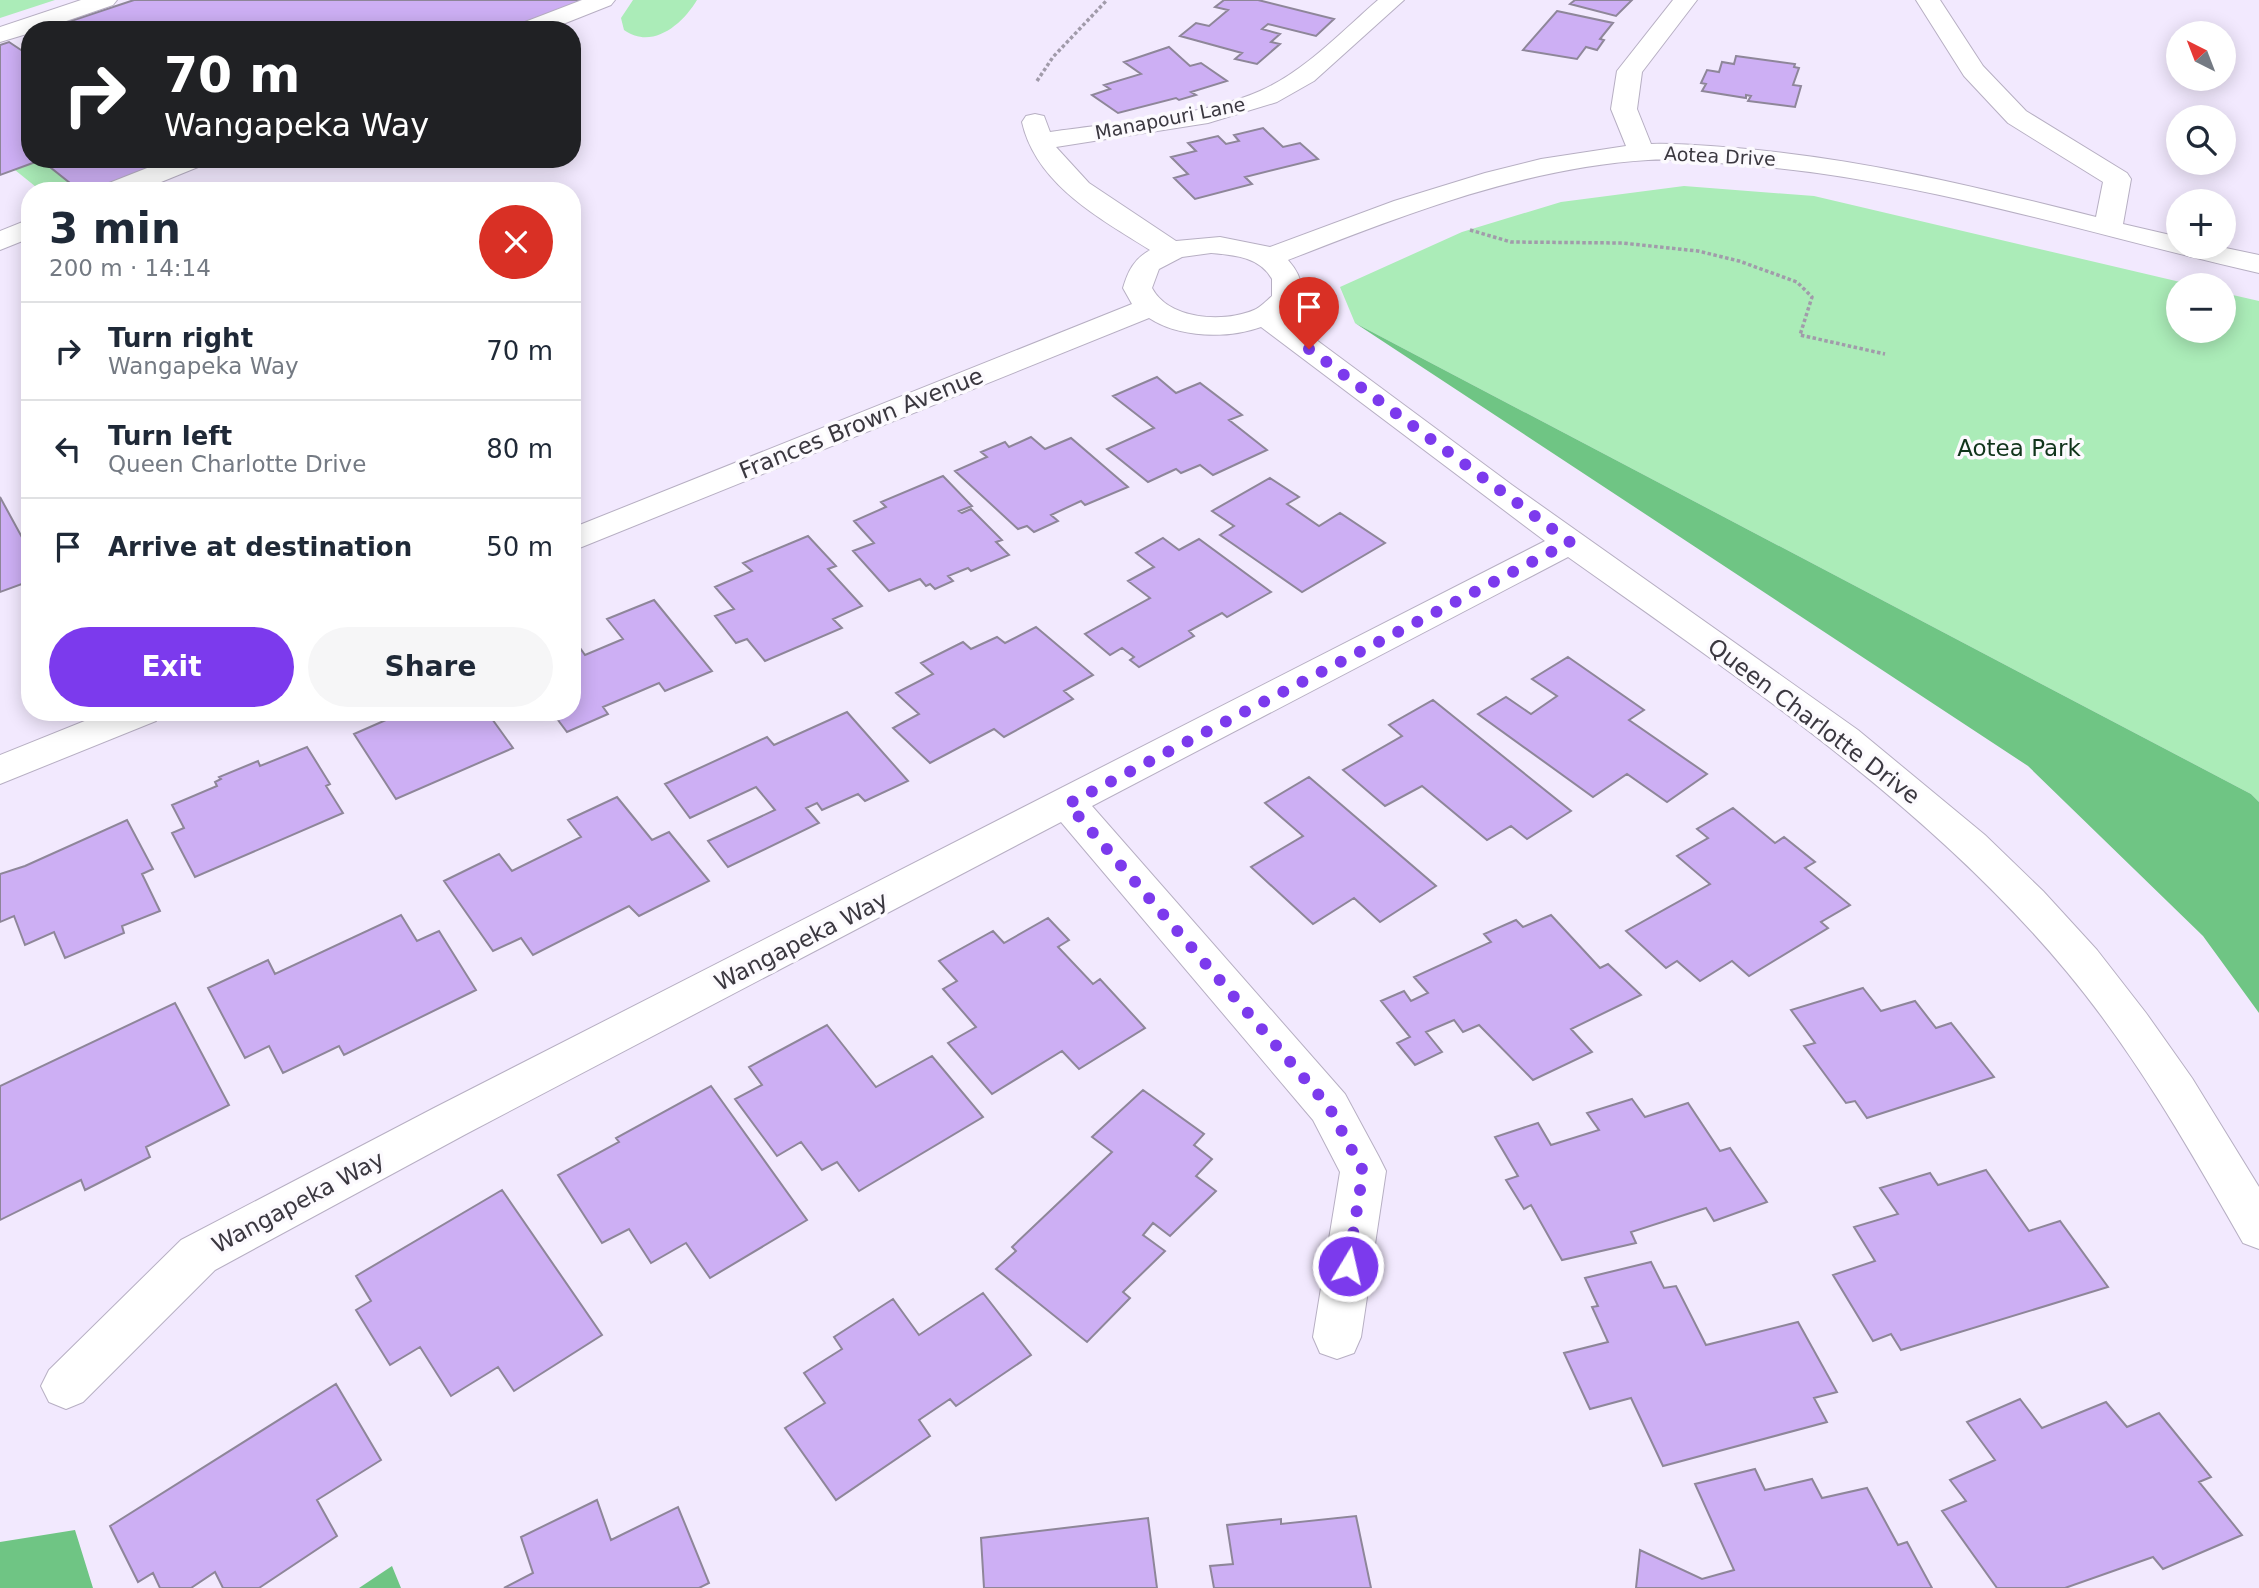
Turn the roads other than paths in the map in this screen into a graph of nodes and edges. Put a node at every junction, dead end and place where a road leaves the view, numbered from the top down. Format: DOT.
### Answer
graph roads {
  1 [pos="105,0"];
  2 [pos="603,0"];
  3 [pos="1392,0"];
  4 [pos="1685,0"];
  5 [pos="1928,0"];
  6 [pos="42,21"];
  7 [pos="549,21"];
  8 [pos="21,28"];
  9 [pos="0,35"];
  10 [pos="1641,152"];
  11 [pos="172,168"];
  12 [pos="136,182"];
  13 [pos="2108,229"];
  14 [pos="21,232"];
  15 [pos="0,242"];
  16 [pos="2166,243"];
  17 [pos="1171,251"];
  18 [pos="1268,258"];
  19 [pos="2236,259"];
  20 [pos="2259,264"];
  21 [pos="1150,307"];
  22 [pos="1265,316"];
  23 [pos="581,536"];
  24 [pos="1570,542"];
  25 [pos="121,721"];
  26 [pos="0,770"];
  27 [pos="1068,804"];
  28 [pos="2259,1229"];
  29 [pos="1337,1338"];
  30 [pos="66,1386"];
  1 -- 6 [label="street"];
  2 -- 7 [label="street"];
  3 -- 17 [label="street, Manapouri Lane"];
  4 -- 10 [label="street"];
  5 -- 13 [label="street"];
  8 -- 9 [label="street"];
  10 -- 13 [label="street, Aotea Drive"];
  10 -- 18 [label="street, Aotea Drive"];
  11 -- 12 [label="street"];
  13 -- 16 [label="street, Aotea Drive"];
  14 -- 15 [label="street"];
  17 -- 18 [label="street"];
  17 -- 21 [label="street"];
  18 -- 22 [label="street"];
  19 -- 20 [label="street, Aotea Drive"];
  21 -- 22 [label="street"];
  21 -- 23 [label="street, Frances Brown Avenue"];
  22 -- 24 [label="street, Queen Charlotte Drive"];
  24 -- 27 [label="street, Wangapeka Way"];
  24 -- 28 [label="street, Queen Charlotte Drive"];
  25 -- 26 [label="street"];
  27 -- 29 [label="street"];
  27 -- 30 [label="street, Wangapeka Way"];
}
